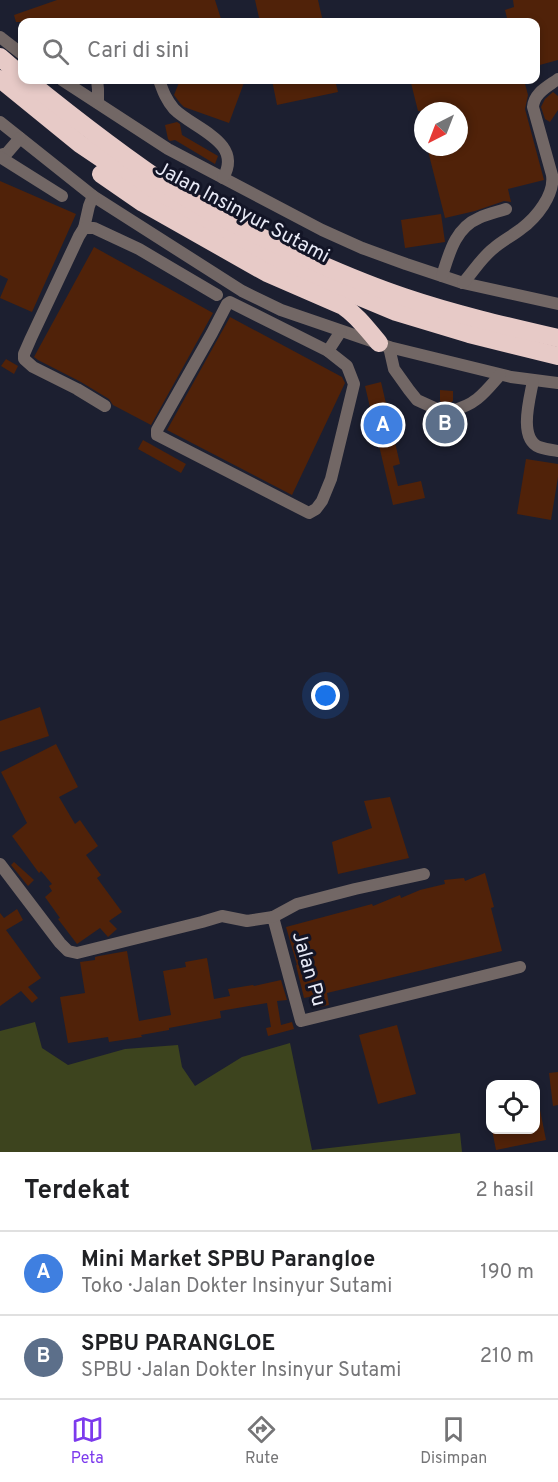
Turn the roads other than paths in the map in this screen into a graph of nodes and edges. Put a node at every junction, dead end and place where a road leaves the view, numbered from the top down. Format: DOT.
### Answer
graph roads {
  1 [pos="0,37"];
  2 [pos="18,51"];
  3 [pos="0,57"];
  4 [pos="18,73"];
  5 [pos="0,79"];
  6 [pos="558,79"];
  7 [pos="32,84"];
  8 [pos="68,84"];
  9 [pos="97,84"];
  10 [pos="160,84"];
  11 [pos="0,94"];
  12 [pos="98,103"];
  13 [pos="0,122"];
  14 [pos="20,138"];
  15 [pos="0,156"];
  16 [pos="223,178"];
  17 [pos="62,196"];
  18 [pos="93,196"];
  19 [pos="506,209"];
  20 [pos="84,228"];
  21 [pos="442,276"];
  22 [pos="463,283"];
  23 [pos="218,295"];
  24 [pos="558,304"];
  25 [pos="341,331"];
  26 [pos="558,338"];
  27 [pos="384,345"];
  28 [pos="328,351"];
  29 [pos="558,356"];
  30 [pos="500,375"];
  31 [pos="532,381"];
  32 [pos="558,383"];
  33 [pos="105,406"];
  34 [pos="453,410"];
  35 [pos="439,411"];
  36 [pos="558,451"];
  37 [pos="0,864"];
  38 [pos="424,874"];
  39 [pos="273,917"];
  40 [pos="520,967"];
  1 -- 2 [label="street"];
  3 -- 4 [label="highway"];
  5 -- 29 [label="highway, Jalan Insinyur Sutami"];
  6 -- 22 [label="street"];
  7 -- 26 [label="highway, Jalan Insinyur Sutami"];
  8 -- 12 [label="street"];
  9 -- 12 [label="street"];
  10 -- 16 [label="street"];
  11 -- 27 [label="highway"];
  12 -- 16 [label="street"];
  13 -- 14 [label="street"];
  14 -- 15 [label="street"];
  14 -- 18 [label="street"];
  15 -- 17 [label="street"];
  16 -- 21 [label="street"];
  18 -- 20 [label="street"];
  18 -- 25 [label="street"];
  19 -- 21 [label="street"];
  20 -- 23 [label="street"];
  20 -- 33 [label="street"];
  21 -- 22 [label="street"];
  22 -- 24 [label="street"];
  25 -- 27 [label="street"];
  25 -- 28 [label="street"];
  27 -- 30 [label="street"];
  27 -- 35 [label="street"];
  28 -- 28 [label="street"];
  30 -- 31 [label="street"];
  30 -- 34 [label="street"];
  31 -- 32 [label="street"];
  31 -- 36 [label="street"];
  37 -- 39 [label="street, Jalan Pu"];
  38 -- 39 [label="street"];
  39 -- 40 [label="street, Jalan Pu"];
}
